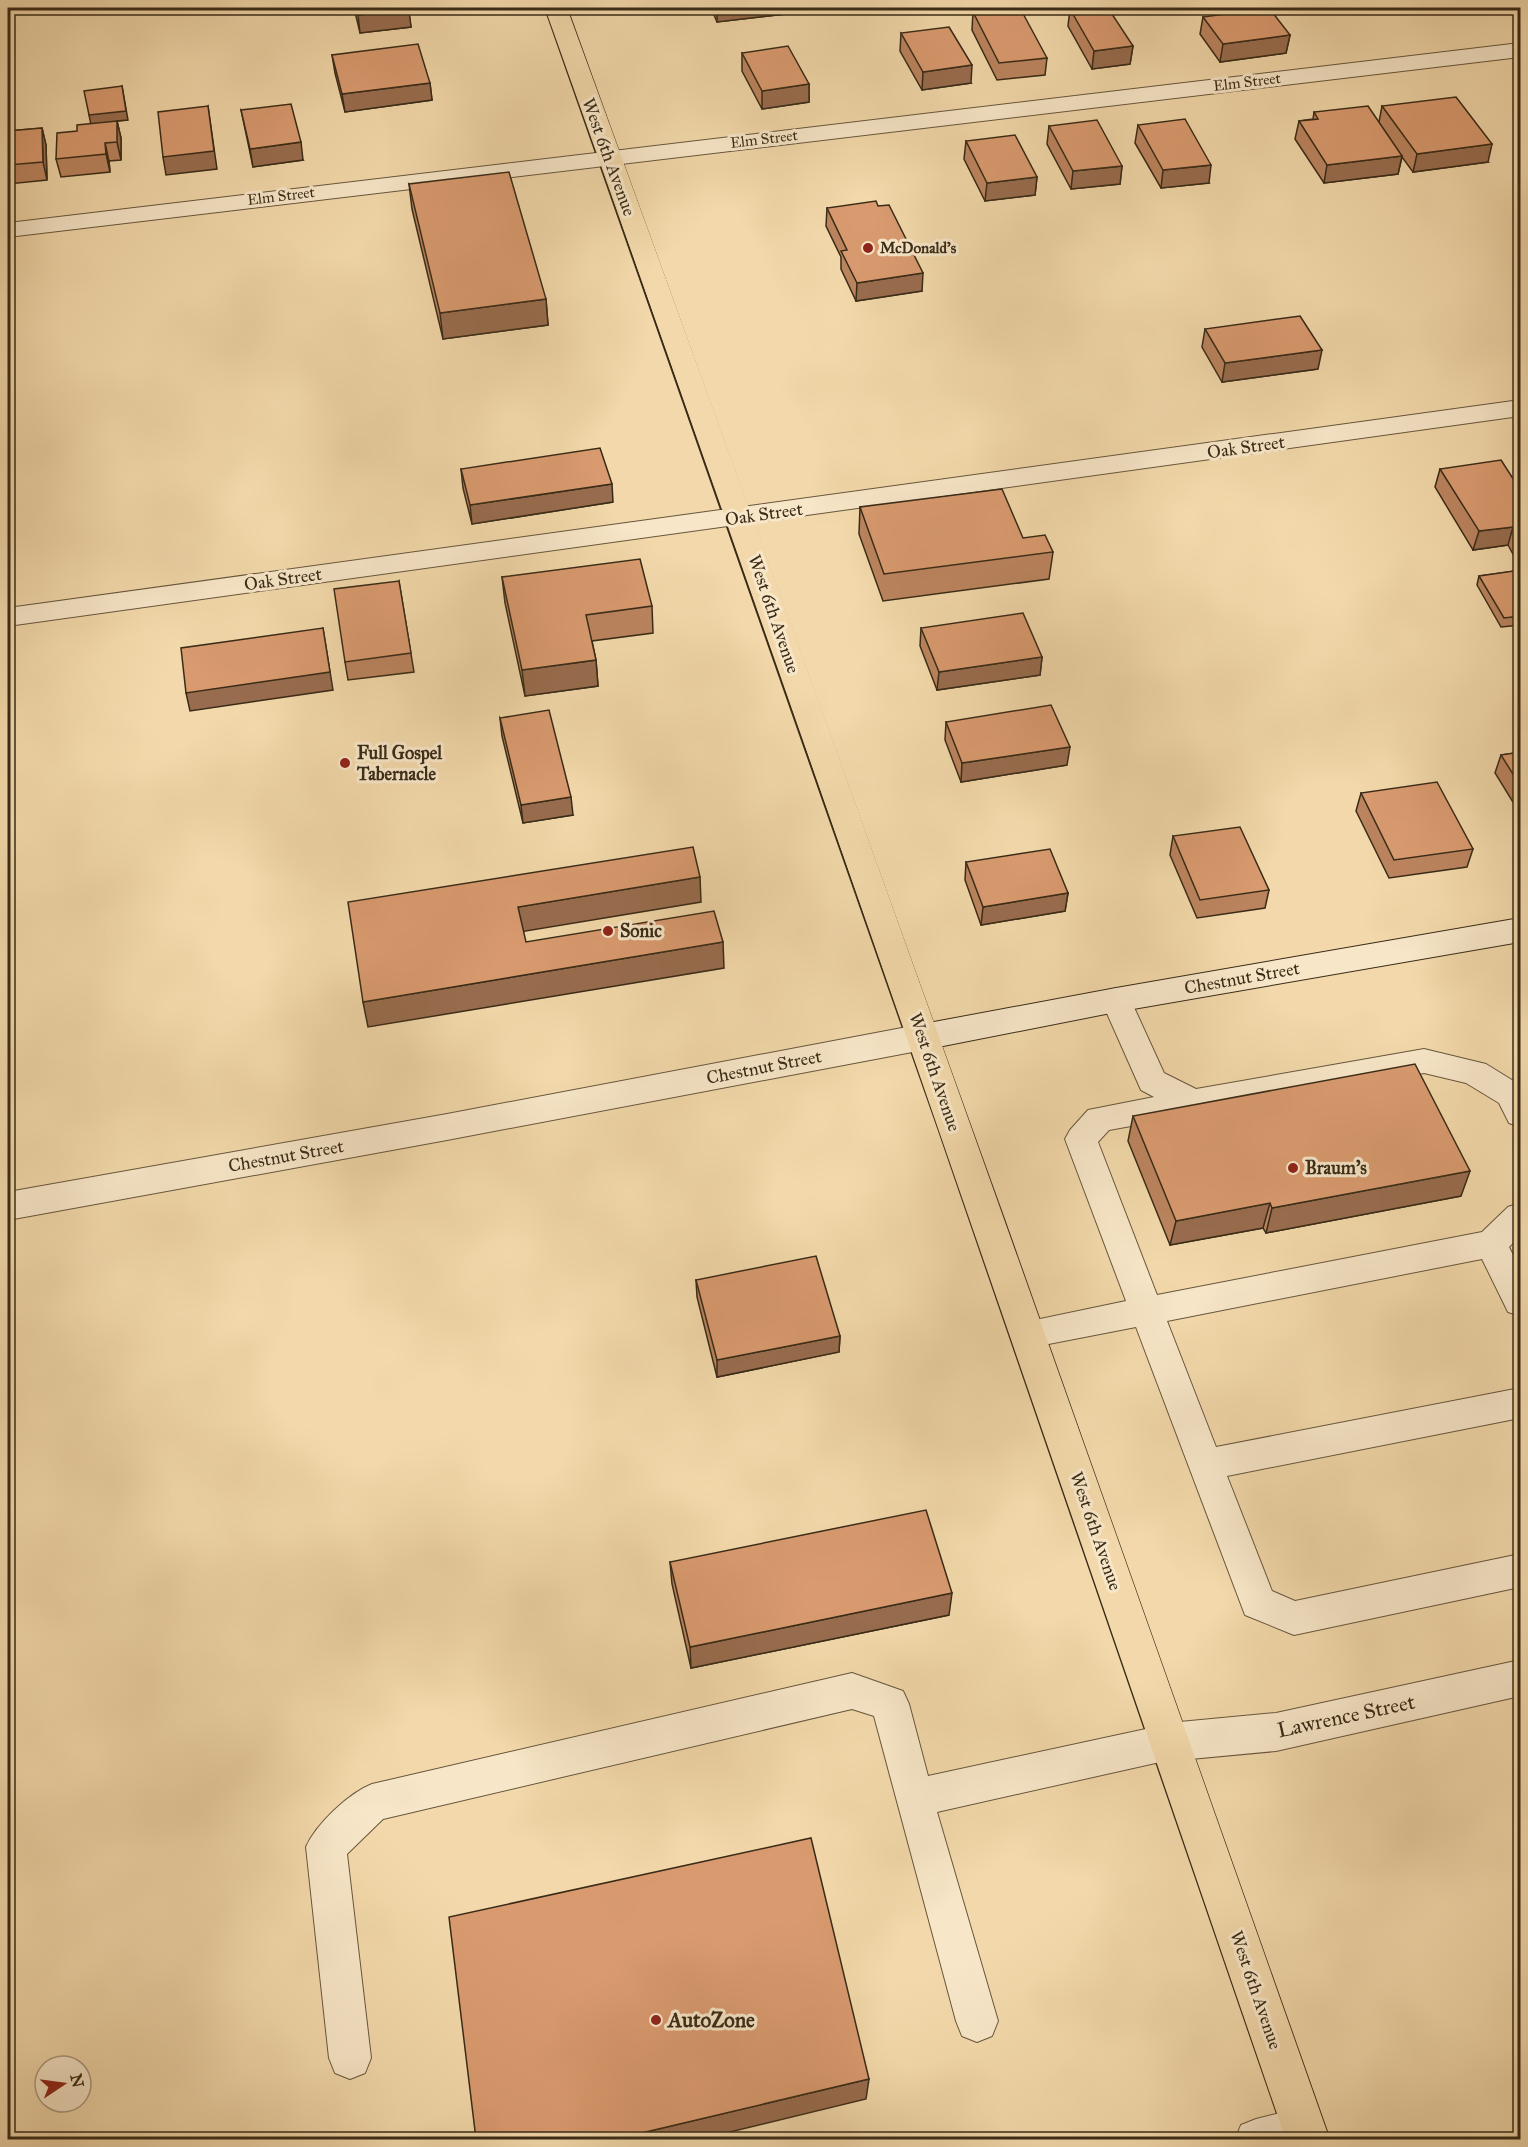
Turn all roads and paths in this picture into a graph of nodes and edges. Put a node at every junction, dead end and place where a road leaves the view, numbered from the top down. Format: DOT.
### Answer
graph roads {
  1 [pos="556,8"];
  2 [pos="1521,50"];
  3 [pos="609,157"];
  4 [pos="8,230"];
  5 [pos="1521,408"];
  6 [pos="740,517"];
  7 [pos="8,617"];
  8 [pos="1521,930"];
  9 [pos="1116,1000"];
  10 [pos="923,1037"];
  11 [pos="1193,1102"];
  12 [pos="1521,1114"];
  13 [pos="8,1206"];
  14 [pos="1521,1216"];
  15 [pos="1491,1244"];
  16 [pos="1521,1302"];
  17 [pos="1147,1311"];
  18 [pos="1028,1334"];
  19 [pos="1521,1403"];
  20 [pos="1205,1465"];
  21 [pos="1521,1571"];
  22 [pos="1521,1678"];
  23 [pos="1169,1742"];
  24 [pos="914,1798"];
  25 [pos="977,2020"];
  26 [pos="350,2058"];
  27 [pos="1306,2134"];
  28 [pos="1256,2139"];
  1 -- 3 [label="main road, West 6th Avenue"];
  2 -- 3 [label="street, Elm Street"];
  3 -- 4 [label="street, Elm Street"];
  3 -- 6 [label="main road, West 6th Avenue"];
  5 -- 6 [label="street, Oak Street"];
  6 -- 7 [label="street, Oak Street"];
  6 -- 10 [label="main road, West 6th Avenue"];
  8 -- 9 [label="street, Chestnut Street"];
  9 -- 10 [label="street, Chestnut Street"];
  9 -- 11 [label="lane"];
  10 -- 13 [label="street, Chestnut Street"];
  10 -- 18 [label="main road, West 6th Avenue"];
  11 -- 12 [label="lane"];
  11 -- 17 [label="lane"];
  14 -- 15 [label="lane"];
  15 -- 16 [label="lane"];
  15 -- 17 [label="lane"];
  17 -- 18 [label="lane"];
  17 -- 20 [label="lane"];
  18 -- 23 [label="main road, West 6th Avenue"];
  19 -- 20 [label="lane"];
  20 -- 21 [label="lane"];
  22 -- 23 [label="street, Lawrence Street"];
  23 -- 24 [label="lane"];
  23 -- 27 [label="main road, West 6th Avenue"];
  24 -- 25 [label="lane"];
  24 -- 26 [label="lane"];
  27 -- 28 [label="lane"];
}
